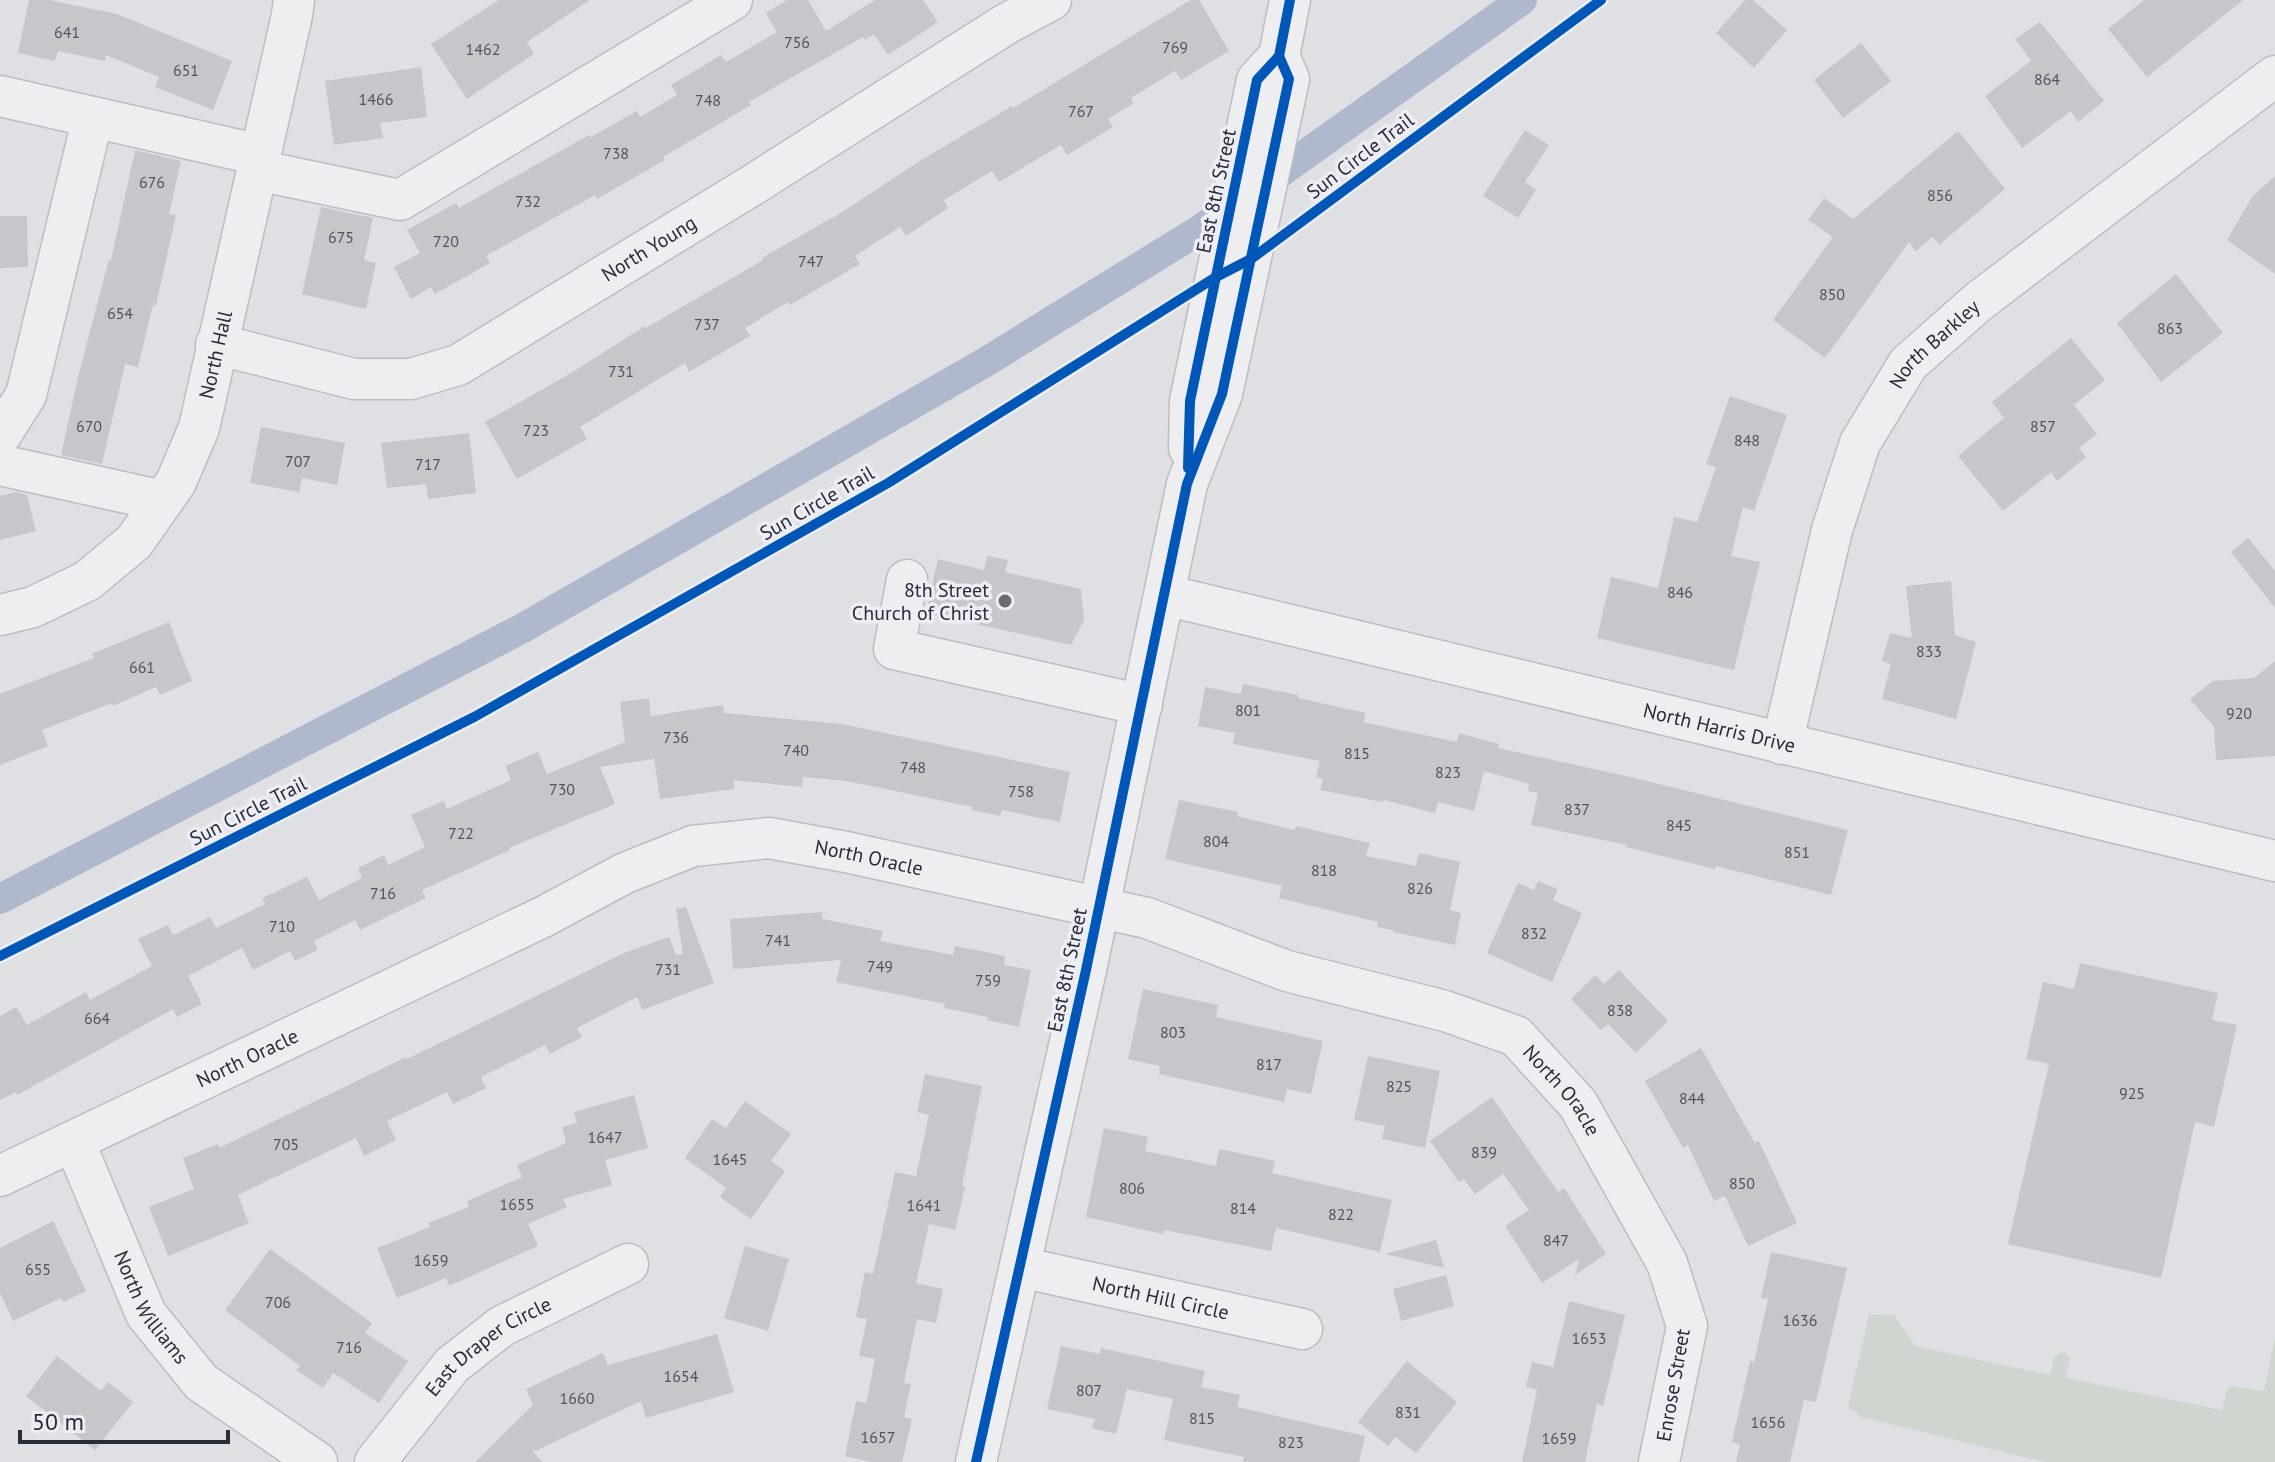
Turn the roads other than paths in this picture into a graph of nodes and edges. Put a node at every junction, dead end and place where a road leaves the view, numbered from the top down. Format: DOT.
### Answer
graph roads {
  1 [pos="294,0"];
  2 [pos="732,0"];
  3 [pos="1051,0"];
  4 [pos="1290,0"];
  5 [pos="1001,12"];
  6 [pos="1279,56"];
  7 [pos="2275,76"];
  8 [pos="0,96"];
  9 [pos="93,117"];
  10 [pos="258,162"];
  11 [pos="1237,249"];
  12 [pos="216,344"];
  13 [pos="0,436"];
  14 [pos="0,465"];
  15 [pos="163,501"];
  16 [pos="907,580"];
  17 [pos="1165,595"];
  18 [pos="0,615"];
  19 [pos="1142,705"];
  20 [pos="1782,744"];
  21 [pos="2275,861"];
  22 [pos="1099,909"];
  23 [pos="74,1141"];
  24 [pos="0,1176"];
  25 [pos="1667,1263"];
  26 [pos="628,1264"];
  27 [pos="1020,1267"];
  28 [pos="1302,1329"];
  29 [pos="317,1462"];
  30 [pos="375,1462"];
  31 [pos="976,1462"];
  32 [pos="1659,1462"];
  1 -- 10 [label="street, North Hall"];
  2 -- 10 [label="street"];
  3 -- 5 [label="street, North Young"];
  4 -- 6 [label="street, East 8th Street"];
  5 -- 12 [label="street, North Young"];
  6 -- 11 [label="street, East 8th Street"];
  6 -- 11 [label="street, East 8th Street"];
  7 -- 20 [label="street, North Barkley"];
  8 -- 9 [label="street"];
  9 -- 10 [label="street"];
  9 -- 13 [label="street"];
  10 -- 12 [label="street, North Hall"];
  11 -- 17 [label="street, East 8th Street"];
  12 -- 15 [label="street, North Hall"];
  14 -- 15 [label="street"];
  15 -- 18 [label="street, North Hall"];
  16 -- 19 [label="street"];
  17 -- 19 [label="street, East 8th Street"];
  17 -- 20 [label="street, North Harris Drive"];
  19 -- 22 [label="street, East 8th Street"];
  20 -- 21 [label="street, North Harris Drive"];
  22 -- 23 [label="street, North Oracle"];
  22 -- 25 [label="street, North Oracle"];
  22 -- 27 [label="street, East 8th Street"];
  23 -- 24 [label="street, North Oracle"];
  23 -- 29 [label="street, North Williams"];
  25 -- 32 [label="street, Enrose Street"];
  26 -- 30 [label="street, East Draper Circle"];
  27 -- 28 [label="street, North Hill Circle"];
  27 -- 31 [label="street, East 8th Street"];
}
